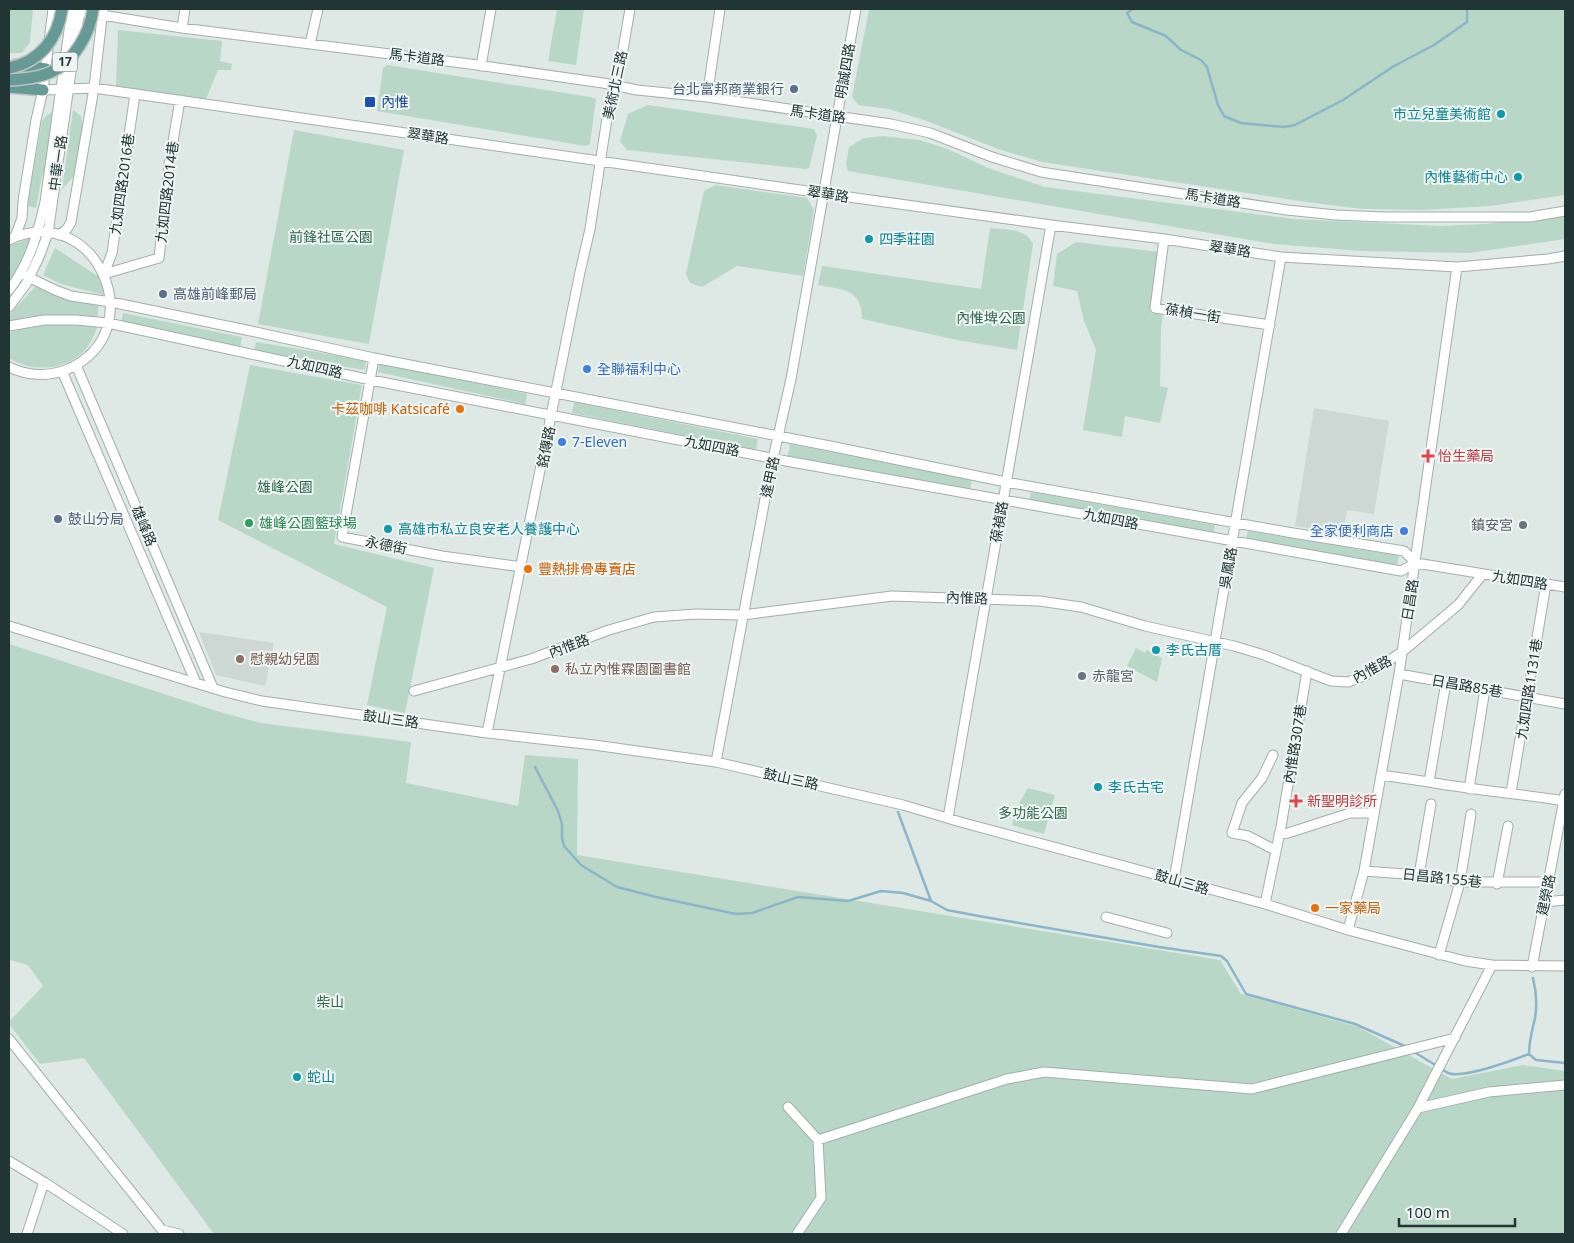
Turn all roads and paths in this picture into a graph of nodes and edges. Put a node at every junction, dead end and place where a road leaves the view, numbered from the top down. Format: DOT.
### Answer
graph roads {
  1 [pos="53,9"];
  2 [pos="185,9"];
  3 [pos="318,9"];
  4 [pos="491,9"];
  5 [pos="630,9"];
  6 [pos="720,9"];
  7 [pos="856,9"];
  8 [pos="72,10"];
  9 [pos="99,11"];
  10 [pos="182,28"];
  11 [pos="310,44"];
  12 [pos="9,66"];
  13 [pos="481,66"];
  14 [pos="46,69"];
  15 [pos="66,77"];
  16 [pos="9,80"];
  17 [pos="615,86"];
  18 [pos="9,87"];
  19 [pos="94,88"];
  20 [pos="64,89"];
  21 [pos="43,90"];
  22 [pos="135,94"];
  23 [pos="707,98"];
  24 [pos="180,100"];
  25 [pos="838,117"];
  26 [pos="601,161"];
  27 [pos="825,193"];
  28 [pos="1565,212"];
  29 [pos="1051,225"];
  30 [pos="38,232"];
  31 [pos="48,233"];
  32 [pos="59,235"];
  33 [pos="12,239"];
  34 [pos="1164,239"];
  35 [pos="1565,256"];
  36 [pos="1281,257"];
  37 [pos="1458,267"];
  38 [pos="20,273"];
  39 [pos="104,274"];
  40 [pos="29,278"];
  41 [pos="9,290"];
  42 [pos="111,302"];
  43 [pos="9,307"];
  44 [pos="108,323"];
  45 [pos="1270,324"];
  46 [pos="9,326"];
  47 [pos="374,358"];
  48 [pos="76,365"];
  49 [pos="9,367"];
  50 [pos="62,371"];
  51 [pos="371,380"];
  52 [pos="556,394"];
  53 [pos="552,415"];
  54 [pos="779,436"];
  55 [pos="773,458"];
  56 [pos="1006,482"];
  57 [pos="1003,499"];
  58 [pos="1236,523"];
  59 [pos="1233,540"];
  60 [pos="1416,563"];
  61 [pos="522,567"];
  62 [pos="1482,575"];
  63 [pos="1546,584"];
  64 [pos="1565,587"];
  65 [pos="986,599"];
  66 [pos="744,616"];
  67 [pos="9,626"];
  68 [pos="1216,642"];
  69 [pos="1402,652"];
  70 [pos="501,668"];
  71 [pos="1307,672"];
  72 [pos="1399,674"];
  73 [pos="1446,682"];
  74 [pos="196,683"];
  75 [pos="212,688"];
  76 [pos="414,690"];
  77 [pos="1485,690"];
  78 [pos="1528,697"];
  79 [pos="1565,704"];
  80 [pos="487,733"];
  81 [pos="1273,755"];
  82 [pos="716,762"];
  83 [pos="1381,775"];
  84 [pos="1429,782"];
  85 [pos="1469,789"];
  86 [pos="1511,793"];
  87 [pos="1565,799"];
  88 [pos="1431,804"];
  89 [pos="1374,813"];
  90 [pos="1471,814"];
  91 [pos="948,818"];
  92 [pos="1508,826"];
  93 [pos="1280,834"];
  94 [pos="1275,850"];
  95 [pos="1364,871"];
  96 [pos="1418,875"];
  97 [pos="1174,880"];
  98 [pos="1460,882"];
  99 [pos="1549,882"];
  100 [pos="1497,884"];
  101 [pos="1565,900"];
  102 [pos="1544,902"];
  103 [pos="1265,904"];
  104 [pos="1106,917"];
  105 [pos="1348,930"];
  106 [pos="1167,933"];
  107 [pos="1439,955"];
  108 [pos="1492,965"];
  109 [pos="1565,966"];
  110 [pos="1532,967"];
  111 [pos="1455,1038"];
  112 [pos="9,1039"];
  113 [pos="1565,1085"];
  114 [pos="788,1107"];
  115 [pos="1418,1108"];
  116 [pos="818,1140"];
  117 [pos="9,1161"];
  118 [pos="44,1182"];
  119 [pos="27,1234"];
  120 [pos="122,1234"];
  121 [pos="179,1234"];
  122 [pos="797,1234"];
  123 [pos="1341,1234"];
  1 -- 14 [label="street, 中華一路"];
  2 -- 10 [label="street"];
  3 -- 11 [label="street"];
  4 -- 13 [label="street"];
  5 -- 17 [label="street, 美術北三路"];
  6 -- 23 [label="street"];
  7 -- 25 [label="street, 明誠四路"];
  8 -- 9 [label="street, 馬卡道路"];
  8 -- 12 [label="main road, 17, bridge"];
  8 -- 15 [label="street, 中華一路"];
  9 -- 10 [label="street, 馬卡道路"];
  9 -- 16 [label="main road, 17, bridge"];
  9 -- 19 [label="street, 中華一路"];
  10 -- 11 [label="street, 馬卡道路"];
  11 -- 13 [label="street, 馬卡道路"];
  12 -- 14 [label="main road"];
  13 -- 17 [label="street, 馬卡道路"];
  14 -- 15 [label="street, 翠華路"];
  14 -- 21 [label="street, 中華一路"];
  15 -- 19 [label="street, 翠華路"];
  15 -- 20 [label="street, 中華一路"];
  17 -- 23 [label="street, 馬卡道路"];
  17 -- 26 [label="street, 美術北三路"];
  18 -- 21 [label="main road"];
  19 -- 20 [label="street, 翠華路"];
  19 -- 22 [label="street, 翠華路"];
  19 -- 32 [label="street, 中華一路"];
  20 -- 21 [label="street, 翠華路"];
  20 -- 30 [label="street, 中華一路"];
  20 -- 31 [label="street, 中華一路"];
  21 -- 33 [label="street, 中華一路"];
  22 -- 24 [label="street, 翠華路"];
  22 -- 39 [label="street, 九如四路2016巷"];
  23 -- 25 [label="street, 馬卡道路"];
  24 -- 26 [label="street, 翠華路"];
  24 -- 39 [label="street, 九如四路2014巷"];
  25 -- 27 [label="street, 明誠四路"];
  25 -- 28 [label="street, 馬卡道路"];
  26 -- 27 [label="street, 翠華路"];
  26 -- 52 [label="street, 銘傳路"];
  27 -- 29 [label="street, 翠華路"];
  27 -- 54 [label="street, 逢甲路"];
  29 -- 34 [label="street, 翠華路"];
  29 -- 56 [label="street, 葆禎路"];
  30 -- 31 [label="street"];
  30 -- 33 [label="street"];
  30 -- 38 [label="street, 中華一路"];
  31 -- 32 [label="street"];
  31 -- 40 [label="street, 中華一路"];
  32 -- 39 [label="street"];
  34 -- 36 [label="street, 翠華路"];
  34 -- 45 [label="street, 葆楨一街"];
  35 -- 37 [label="street, 翠華路"];
  36 -- 37 [label="street, 翠華路"];
  36 -- 45 [label="street, 吳鳳路"];
  37 -- 60 [label="street, 日昌路"];
  38 -- 40 [label="street, 九如四路"];
  38 -- 41 [label="street, 中華一路"];
  39 -- 42 [label="street"];
  40 -- 42 [label="street, 九如四路"];
  40 -- 43 [label="street, 中華一路"];
  42 -- 44 [label="street"];
  42 -- 47 [label="street, 九如四路"];
  44 -- 46 [label="street, 九如四路"];
  44 -- 48 [label="street"];
  44 -- 51 [label="street, 九如四路"];
  45 -- 58 [label="street, 吳鳳路"];
  47 -- 51 [label="street, 永德街"];
  47 -- 52 [label="street, 九如四路"];
  48 -- 50 [label="street"];
  48 -- 75 [label="street, 雄峰路"];
  49 -- 50 [label="street"];
  50 -- 74 [label="street, 雄峰路"];
  51 -- 53 [label="street, 九如四路"];
  51 -- 61 [label="street, 永德街"];
  52 -- 53 [label="street, 銘傳路"];
  52 -- 54 [label="street, 九如四路"];
  53 -- 55 [label="street, 九如四路"];
  53 -- 61 [label="street, 銘傳路"];
  54 -- 55 [label="street, 逢甲路"];
  54 -- 56 [label="street, 九如四路"];
  55 -- 57 [label="street, 九如四路"];
  55 -- 66 [label="street, 逢甲路"];
  56 -- 57 [label="street, 葆禎路"];
  56 -- 58 [label="street, 九如四路"];
  57 -- 59 [label="street, 九如四路"];
  57 -- 65 [label="street, 葆禎路"];
  58 -- 59 [label="street, 吳鳳路"];
  58 -- 60 [label="street, 九如四路"];
  59 -- 60 [label="street, 九如四路"];
  59 -- 68 [label="street, 吳鳳路"];
  60 -- 62 [label="street, 九如四路"];
  60 -- 69 [label="street, 日昌路"];
  61 -- 70 [label="street, 銘傳路"];
  62 -- 63 [label="street, 九如四路"];
  62 -- 69 [label="street, 內惟路"];
  63 -- 64 [label="street, 九如四路"];
  63 -- 78 [label="street, 九如四路1131巷"];
  65 -- 66 [label="street, 內惟路"];
  65 -- 68 [label="street, 內惟路"];
  65 -- 91 [label="street, 葆禎路"];
  66 -- 70 [label="street, 內惟路"];
  66 -- 82 [label="street, 逢甲路"];
  67 -- 74 [label="street, 鼓山三路"];
  68 -- 71 [label="street, 內惟路"];
  68 -- 97 [label="street, 吳鳳路"];
  69 -- 71 [label="street, 內惟路"];
  69 -- 72 [label="street, 日昌路"];
  70 -- 76 [label="street, 內惟路"];
  70 -- 80 [label="street, 銘傳路"];
  71 -- 93 [label="street, 內惟路307巷"];
  72 -- 73 [label="street, 日昌路85巷"];
  72 -- 83 [label="street, 日昌路"];
  73 -- 77 [label="street, 日昌路85巷"];
  73 -- 84 [label="street"];
  74 -- 75 [label="street, 鼓山三路"];
  75 -- 80 [label="street, 鼓山三路"];
  77 -- 78 [label="street, 日昌路85巷"];
  77 -- 85 [label="street"];
  78 -- 79 [label="street, 日昌路85巷"];
  78 -- 86 [label="street, 九如四路1131巷"];
  80 -- 82 [label="street, 鼓山三路"];
  81 -- 94 [label="street"];
  82 -- 91 [label="street, 鼓山三路"];
  83 -- 84 [label="street"];
  83 -- 89 [label="street, 日昌路"];
  84 -- 85 [label="street"];
  85 -- 86 [label="street"];
  86 -- 87 [label="street"];
  87 -- 99 [label="street, 建榮路"];
  88 -- 96 [label="street"];
  89 -- 93 [label="street"];
  89 -- 95 [label="street, 日昌路"];
  90 -- 98 [label="street"];
  91 -- 97 [label="street, 鼓山三路"];
  92 -- 100 [label="street"];
  93 -- 94 [label="street, 內惟路307巷"];
  94 -- 103 [label="street, 內惟路307巷"];
  95 -- 96 [label="street, 日昌路155巷"];
  95 -- 105 [label="street, 日昌路"];
  96 -- 98 [label="street, 日昌路155巷"];
  97 -- 103 [label="street, 鼓山三路"];
  98 -- 100 [label="street, 日昌路155巷"];
  98 -- 107 [label="street"];
  99 -- 100 [label="street, 日昌路155巷"];
  99 -- 102 [label="street, 建榮路"];
  101 -- 102 [label="street"];
  102 -- 110 [label="street, 建榮路"];
  103 -- 105 [label="street, 鼓山三路"];
  104 -- 106 [label="street"];
  105 -- 107 [label="street, 鼓山三路"];
  107 -- 108 [label="street, 鼓山三路"];
  108 -- 110 [label="street, 鼓山三路"];
  108 -- 111 [label="street"];
  109 -- 110 [label="street, 鼓山三路"];
  111 -- 115 [label="street"];
  111 -- 116 [label="street"];
  112 -- 121 [label="street"];
  113 -- 115 [label="street"];
  114 -- 116 [label="street"];
  115 -- 123 [label="street"];
  116 -- 122 [label="street"];
  117 -- 118 [label="street"];
  118 -- 119 [label="street"];
  118 -- 120 [label="street"];
}
